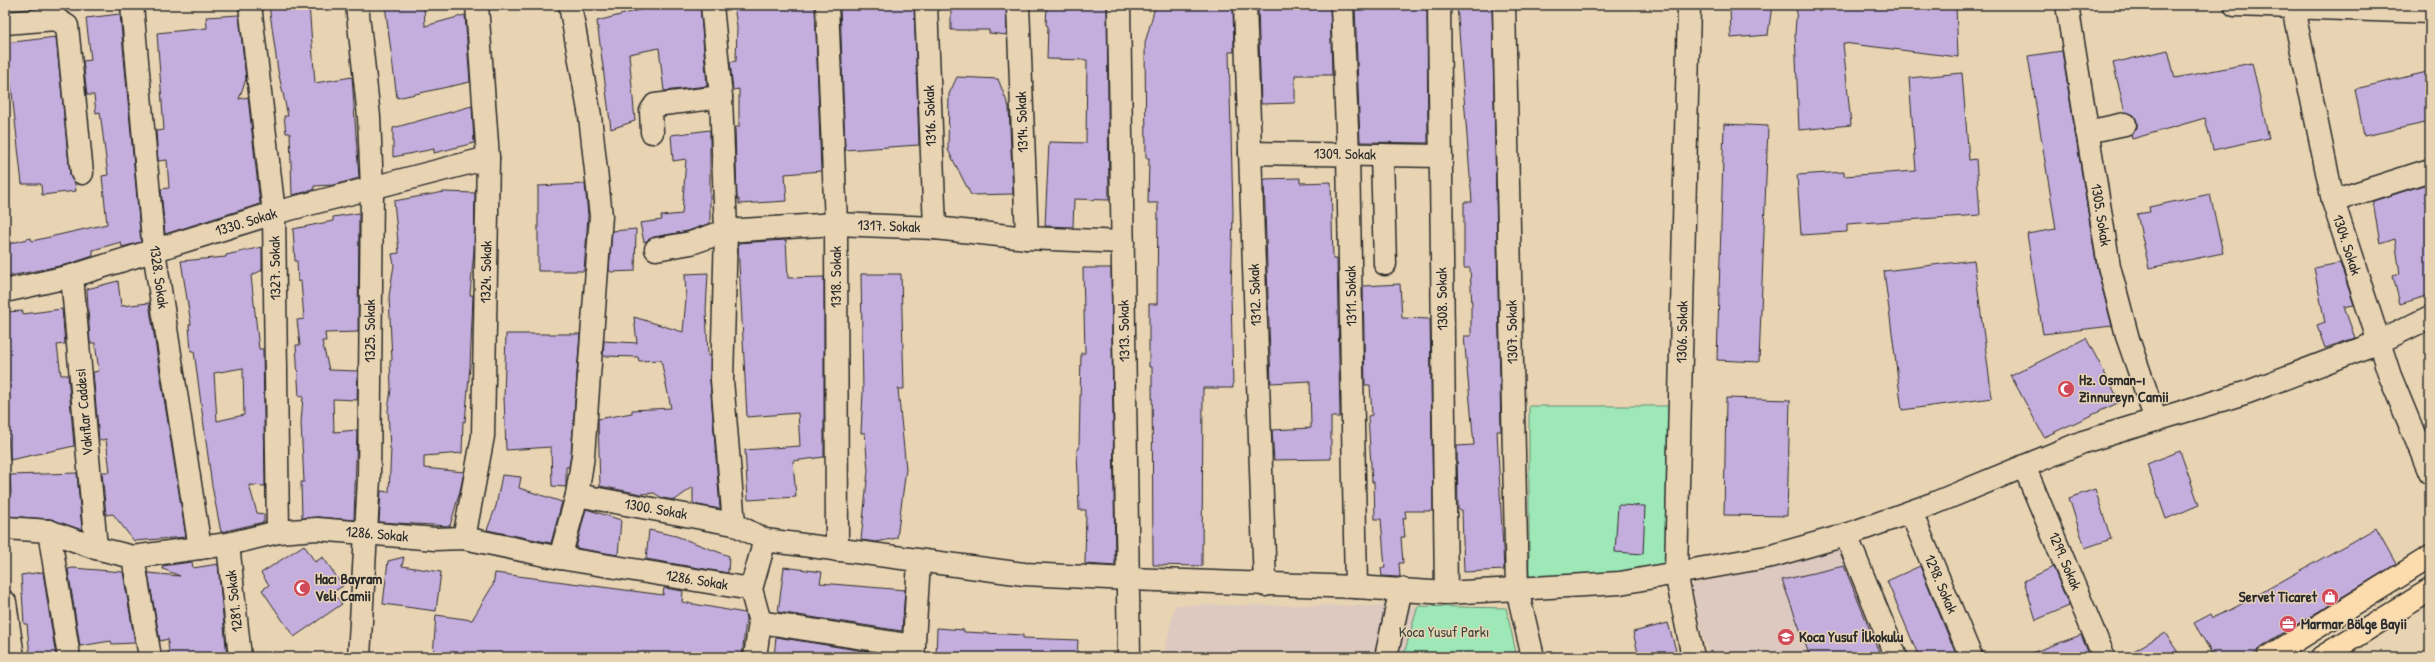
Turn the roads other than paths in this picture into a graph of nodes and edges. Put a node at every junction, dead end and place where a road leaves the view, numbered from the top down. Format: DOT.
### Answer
graph roads {
  1 [pos="132,5"];
  2 [pos="250,5"];
  3 [pos="357,5"];
  4 [pos="476,5"];
  5 [pos="570,5"];
  6 [pos="712,5"];
  7 [pos="827,5"];
  8 [pos="926,5"];
  9 [pos="1018,5"];
  10 [pos="1119,5"];
  11 [pos="1245,5"];
  12 [pos="1342,5"];
  13 [pos="1439,5"];
  14 [pos="1504,5"];
  15 [pos="1689,5"];
  16 [pos="2067,5"];
  17 [pos="2235,5"];
  18 [pos="2293,8"];
  19 [pos="2430,12"];
  20 [pos="5,23"];
  21 [pos="721,97"];
  22 [pos="2124,124"];
  23 [pos="652,132"];
  24 [pos="2087,132"];
  25 [pos="1250,153"];
  26 [pos="1348,154"];
  27 [pos="1382,155"];
  28 [pos="1441,156"];
  29 [pos="488,158"];
  30 [pos="2430,170"];
  31 [pos="82,173"];
  32 [pos="372,189"];
  33 [pos="2332,201"];
  34 [pos="274,213"];
  35 [pos="836,224"];
  36 [pos="935,228"];
  37 [pos="726,231"];
  38 [pos="1026,238"];
  39 [pos="1123,242"];
  40 [pos="656,249"];
  41 [pos="154,251"];
  42 [pos="1385,264"];
  43 [pos="72,276"];
  44 [pos="5,291"];
  45 [pos="2430,317"];
  46 [pos="2379,342"];
  47 [pos="2156,420"];
  48 [pos="2024,466"];
  49 [pos="2430,473"];
  50 [pos="577,495"];
  51 [pos="1910,512"];
  52 [pos="734,524"];
  53 [pos="5,528"];
  54 [pos="48,531"];
  55 [pos="278,532"];
  56 [pos="366,532"];
  57 [pos="1846,535"];
  58 [pos="464,538"];
  59 [pos="765,540"];
  60 [pos="228,544"];
  61 [pos="96,548"];
  62 [pos="200,548"];
  63 [pos="837,550"];
  64 [pos="134,557"];
  65 [pos="2430,557"];
  66 [pos="560,558"];
  67 [pos="919,562"];
  68 [pos="1676,573"];
  69 [pos="1129,579"];
  70 [pos="1265,585"];
  71 [pos="1356,587"];
  72 [pos="751,589"];
  73 [pos="1518,589"];
  74 [pos="1402,590"];
  75 [pos="2430,590"];
  76 [pos="1446,593"];
  77 [pos="5,602"];
  78 [pos="760,622"];
  79 [pos="914,652"];
  80 [pos="13,657"];
  81 [pos="69,657"];
  82 [pos="150,657"];
  83 [pos="240,657"];
  84 [pos="359,657"];
  85 [pos="755,657"];
  86 [pos="1129,657"];
  87 [pos="1386,657"];
  88 [pos="1532,657"];
  89 [pos="1693,657"];
  90 [pos="1896,657"];
  91 [pos="1971,657"];
  92 [pos="2104,657"];
  93 [pos="2269,657"];
  94 [pos="2322,657"];
  1 -- 41 [label="street, 1328. Sokak"];
  2 -- 34 [label="street, 1327. Sokak"];
  3 -- 32 [label="street, 1325. Sokak"];
  4 -- 29 [label="street, 1324. Sokak"];
  5 -- 50 [label="street"];
  6 -- 21 [label="street"];
  7 -- 35 [label="street, 1318. Sokak"];
  8 -- 36 [label="street, 1316. Sokak"];
  9 -- 38 [label="street, 1314. Sokak"];
  10 -- 39 [label="street, 1313. Sokak"];
  11 -- 25 [label="street, 1312. Sokak"];
  12 -- 26 [label="street, 1311. Sokak"];
  13 -- 28 [label="street, 1308. Sokak"];
  14 -- 73 [label="street, 1307. Sokak"];
  15 -- 68 [label="street, 1306. Sokak"];
  16 -- 24 [label="street, 1305. Sokak"];
  17 -- 18 [label="street"];
  18 -- 19 [label="street"];
  18 -- 33 [label="street, 1304. Sokak"];
  20 -- 31 [label="street"];
  21 -- 23 [label="street"];
  21 -- 37 [label="street"];
  22 -- 24 [label="street"];
  24 -- 47 [label="street, 1305. Sokak"];
  25 -- 26 [label="street, 1309. Sokak"];
  25 -- 70 [label="street, 1312. Sokak"];
  26 -- 27 [label="street, 1309. Sokak"];
  26 -- 71 [label="street, 1311. Sokak"];
  27 -- 28 [label="street, 1309. Sokak"];
  27 -- 42 [label="street"];
  28 -- 76 [label="street, 1308. Sokak"];
  29 -- 32 [label="street, 1330. Sokak"];
  29 -- 58 [label="street, 1324. Sokak"];
  30 -- 33 [label="street"];
  32 -- 34 [label="street, 1330. Sokak"];
  32 -- 56 [label="street, 1325. Sokak"];
  33 -- 46 [label="street, 1304. Sokak"];
  34 -- 41 [label="street, 1330. Sokak"];
  34 -- 55 [label="street, 1327. Sokak"];
  35 -- 36 [label="street, 1317. Sokak"];
  35 -- 37 [label="street, 1317. Sokak"];
  35 -- 63 [label="street, 1318. Sokak"];
  36 -- 38 [label="street, 1317. Sokak"];
  37 -- 40 [label="street, 1317. Sokak"];
  37 -- 52 [label="street"];
  38 -- 39 [label="street, 1317. Sokak"];
  39 -- 69 [label="street, 1313. Sokak"];
  41 -- 43 [label="street, 1330. Sokak"];
  41 -- 62 [label="street, 1328. Sokak"];
  43 -- 44 [label="street, 1330. Sokak"];
  43 -- 61 [label="street, Vakıflar Caddesi"];
  45 -- 46 [label="street, 1300. Sokak"];
  46 -- 47 [label="street, 1300. Sokak"];
  46 -- 49 [label="street, 1304. Sokak"];
  47 -- 48 [label="street, 1300. Sokak"];
  48 -- 51 [label="street, 1300. Sokak"];
  48 -- 92 [label="street, 1299. Sokak"];
  50 -- 52 [label="street, 1300. Sokak"];
  50 -- 66 [label="street"];
  51 -- 57 [label="street, 1300. Sokak"];
  51 -- 91 [label="street, 1298. Sokak"];
  52 -- 59 [label="street, 1300. Sokak"];
  53 -- 54 [label="street, 1286. Sokak"];
  54 -- 61 [label="street, 1286. Sokak"];
  54 -- 81 [label="street"];
  55 -- 56 [label="street, 1286. Sokak"];
  55 -- 60 [label="street, 1286. Sokak"];
  56 -- 58 [label="street, 1286. Sokak"];
  56 -- 84 [label="street, 1325. Sokak"];
  57 -- 68 [label="street, 1300. Sokak"];
  57 -- 90 [label="street"];
  58 -- 66 [label="street, 1286. Sokak"];
  59 -- 63 [label="street, 1300. Sokak"];
  59 -- 72 [label="street"];
  60 -- 62 [label="street, 1286. Sokak"];
  60 -- 83 [label="street, 1281. Sokak"];
  61 -- 64 [label="street, 1286. Sokak"];
  62 -- 64 [label="street, 1286. Sokak"];
  63 -- 67 [label="street, 1300. Sokak"];
  64 -- 82 [label="street"];
  65 -- 93 [label="main road"];
  66 -- 72 [label="street, 1286. Sokak"];
  67 -- 69 [label="street, 1300. Sokak"];
  67 -- 79 [label="street"];
  68 -- 73 [label="street, 1300. Sokak"];
  68 -- 89 [label="street, 1306. Sokak"];
  69 -- 70 [label="street, 1300. Sokak"];
  69 -- 86 [label="street, 1313. Sokak"];
  70 -- 71 [label="street, 1300. Sokak"];
  71 -- 74 [label="street, 1300. Sokak"];
  72 -- 78 [label="street"];
  73 -- 76 [label="street, 1300. Sokak"];
  73 -- 88 [label="street, 1307. Sokak"];
  74 -- 76 [label="street, 1300. Sokak"];
  74 -- 87 [label="street"];
  75 -- 94 [label="main road"];
  77 -- 80 [label="street"];
  78 -- 79 [label="street"];
  78 -- 85 [label="street"];
}
